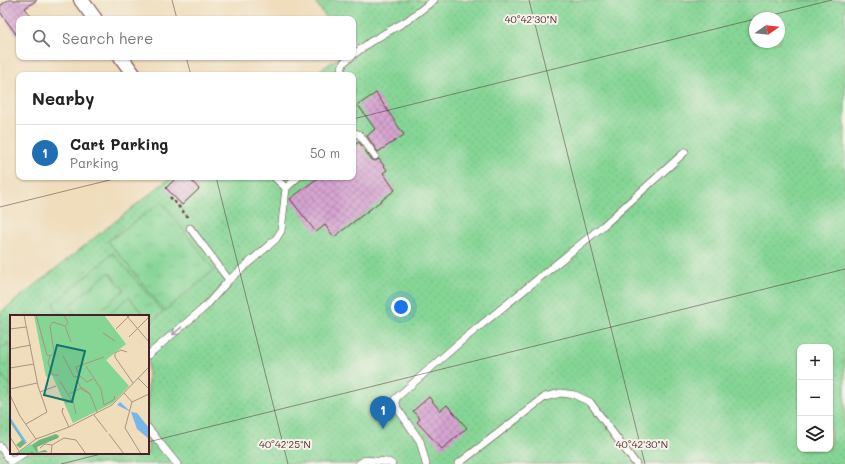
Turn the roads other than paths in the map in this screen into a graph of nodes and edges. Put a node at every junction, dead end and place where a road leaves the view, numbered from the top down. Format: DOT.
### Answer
graph roads {
  1 [pos="81,0"];
  2 [pos="434,0"];
  3 [pos="92,16"];
  4 [pos="356,53"];
  5 [pos="123,60"];
  6 [pos="347,60"];
  7 [pos="132,72"];
  8 [pos="340,72"];
  9 [pos="356,133"];
  10 [pos="685,152"];
  11 [pos="375,156"];
  12 [pos="277,180"];
  13 [pos="295,180"];
  14 [pos="286,188"];
  15 [pos="190,228"];
  16 [pos="229,280"];
  17 [pos="149,354"];
  18 [pos="149,429"];
  19 [pos="0,446"];
  20 [pos="23,454"];
  21 [pos="176,464"];
  22 [pos="359,464"];
  23 [pos="392,464"];
  24 [pos="426,464"];
  25 [pos="458,464"];
  26 [pos="636,464"];
  1 -- 3 [label="street"];
  2 -- 4 [label="lane"];
  5 -- 7 [label="street"];
  6 -- 8 [label="lane"];
  9 -- 11 [label="lane"];
  10 -- 24 [label="lane"];
  12 -- 14 [label="lane"];
  13 -- 14 [label="lane"];
  14 -- 16 [label="lane"];
  15 -- 16 [label="lane"];
  16 -- 17 [label="lane, one-way"];
  18 -- 21 [label="lane"];
  19 -- 20 [label="lane"];
  22 -- 23 [label="lane"];
  25 -- 26 [label="lane"];
}
